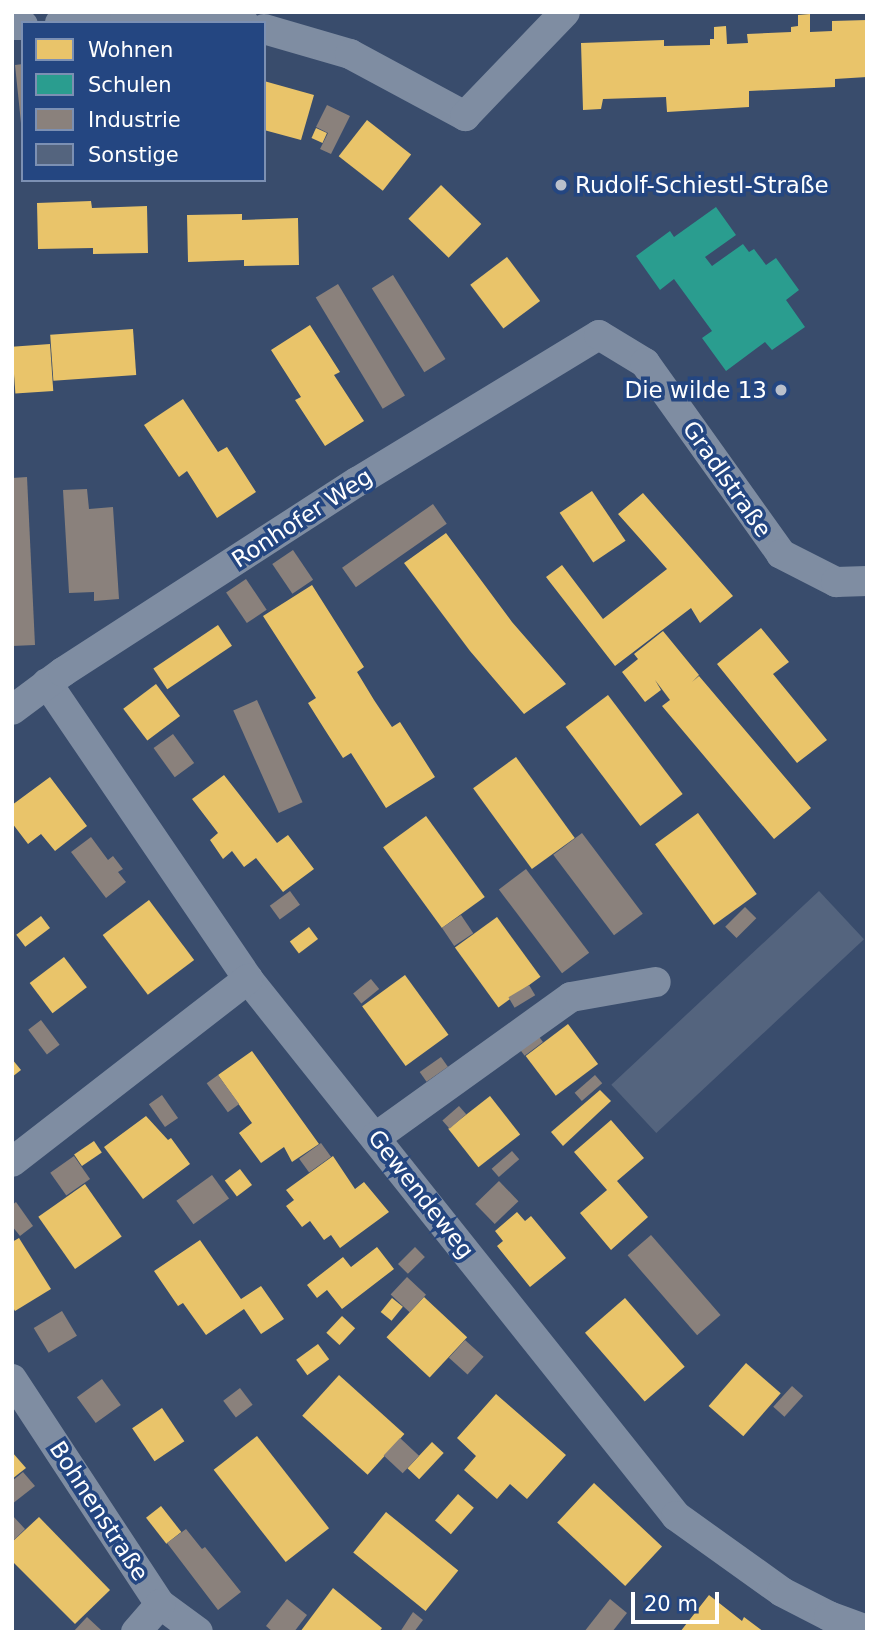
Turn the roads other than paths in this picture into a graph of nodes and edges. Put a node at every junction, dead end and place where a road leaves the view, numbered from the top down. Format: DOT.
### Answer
graph roads {
  1 [pos="565,12"];
  2 [pos="92,21"];
  3 [pos="184,21"];
  4 [pos="266,30"];
  5 [pos="599,335"];
  6 [pos="867,581"];
  7 [pos="47,683"];
  8 [pos="12,709"];
  9 [pos="248,979"];
  10 [pos="656,982"];
  11 [pos="376,1137"];
  12 [pos="12,1162"];
  13 [pos="12,1379"];
  14 [pos="160,1604"];
  15 [pos="867,1630"];
  16 [pos="136,1632"];
  17 [pos="198,1632"];
  1 -- 4 [label="street"];
  2 -- 3 [label="street"];
  5 -- 6 [label="street, Gradlstraße"];
  5 -- 7 [label="street, Ronhofer Weg"];
  7 -- 8 [label="street, Ronhofer Weg"];
  7 -- 9 [label="street, Gewendeweg"];
  9 -- 11 [label="street, Gewendeweg"];
  9 -- 12 [label="street"];
  10 -- 11 [label="street"];
  11 -- 15 [label="street, Gewendeweg"];
  13 -- 14 [label="street, Bohnenstraße"];
  14 -- 16 [label="street"];
  14 -- 17 [label="street, Bohnenstraße"];
}
